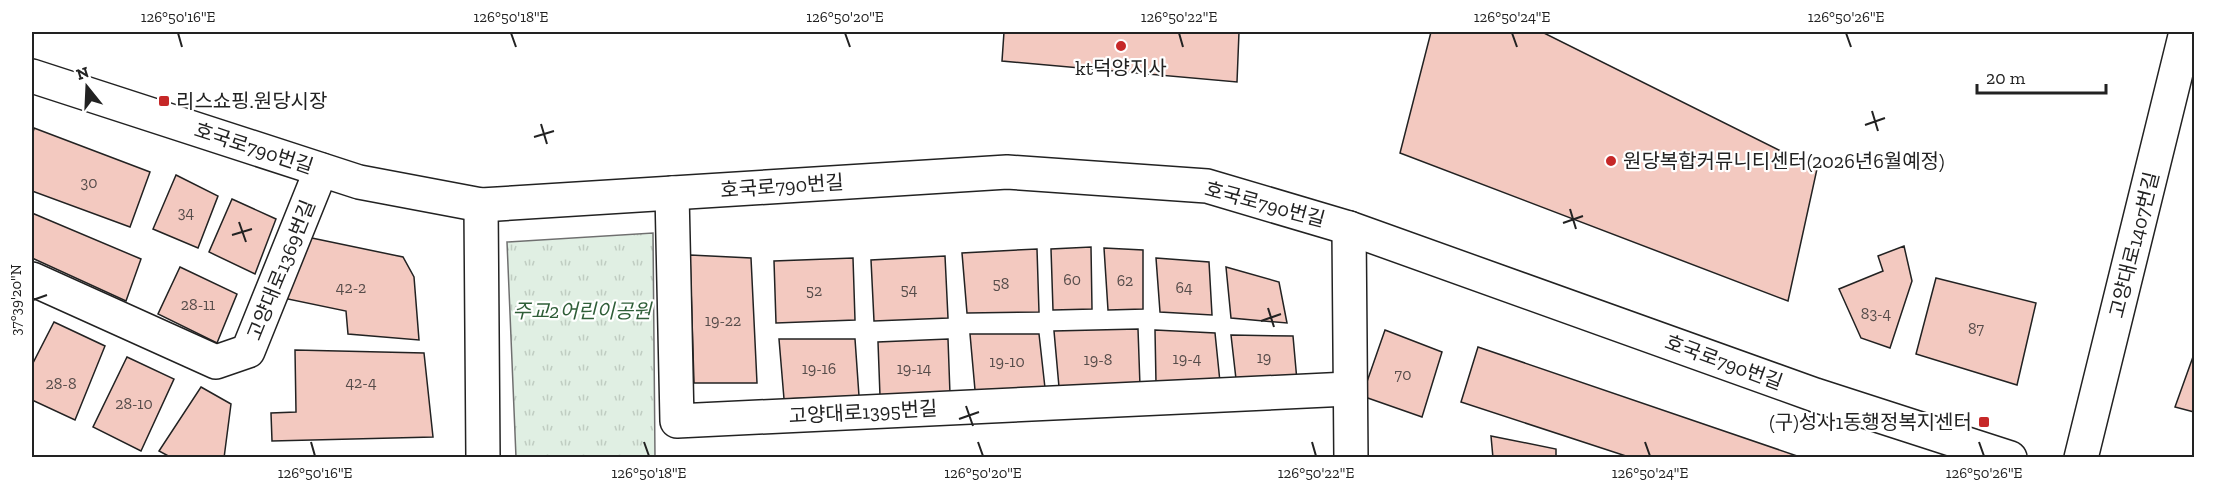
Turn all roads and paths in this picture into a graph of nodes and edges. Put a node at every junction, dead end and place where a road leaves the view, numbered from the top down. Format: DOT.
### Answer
graph roads {
  1 [pos="2186,32"];
  2 [pos="32,76"];
  3 [pos="321,170"];
  4 [pos="672,192"];
  5 [pos="481,205"];
  6 [pos="1349,228"];
  7 [pos="32,279"];
  8 [pos="1348,389"];
  9 [pos="483,458"];
  10 [pos="1351,458"];
  11 [pos="2010,458"];
  12 [pos="2081,458"];
  1 -- 12 [label="street, 고양대로1407번길"];
  2 -- 3 [label="street, 호국로790번길"];
  3 -- 5 [label="street, 호국로790번길"];
  3 -- 7 [label="street, 고양대로1369번길"];
  4 -- 5 [label="street, 호국로790번길"];
  4 -- 6 [label="street, 호국로790번길"];
  4 -- 8 [label="street, 고양대로1395번길"];
  5 -- 9 [label="street"];
  6 -- 8 [label="street"];
  6 -- 11 [label="street, 호국로790번길"];
  8 -- 10 [label="street"];
}
